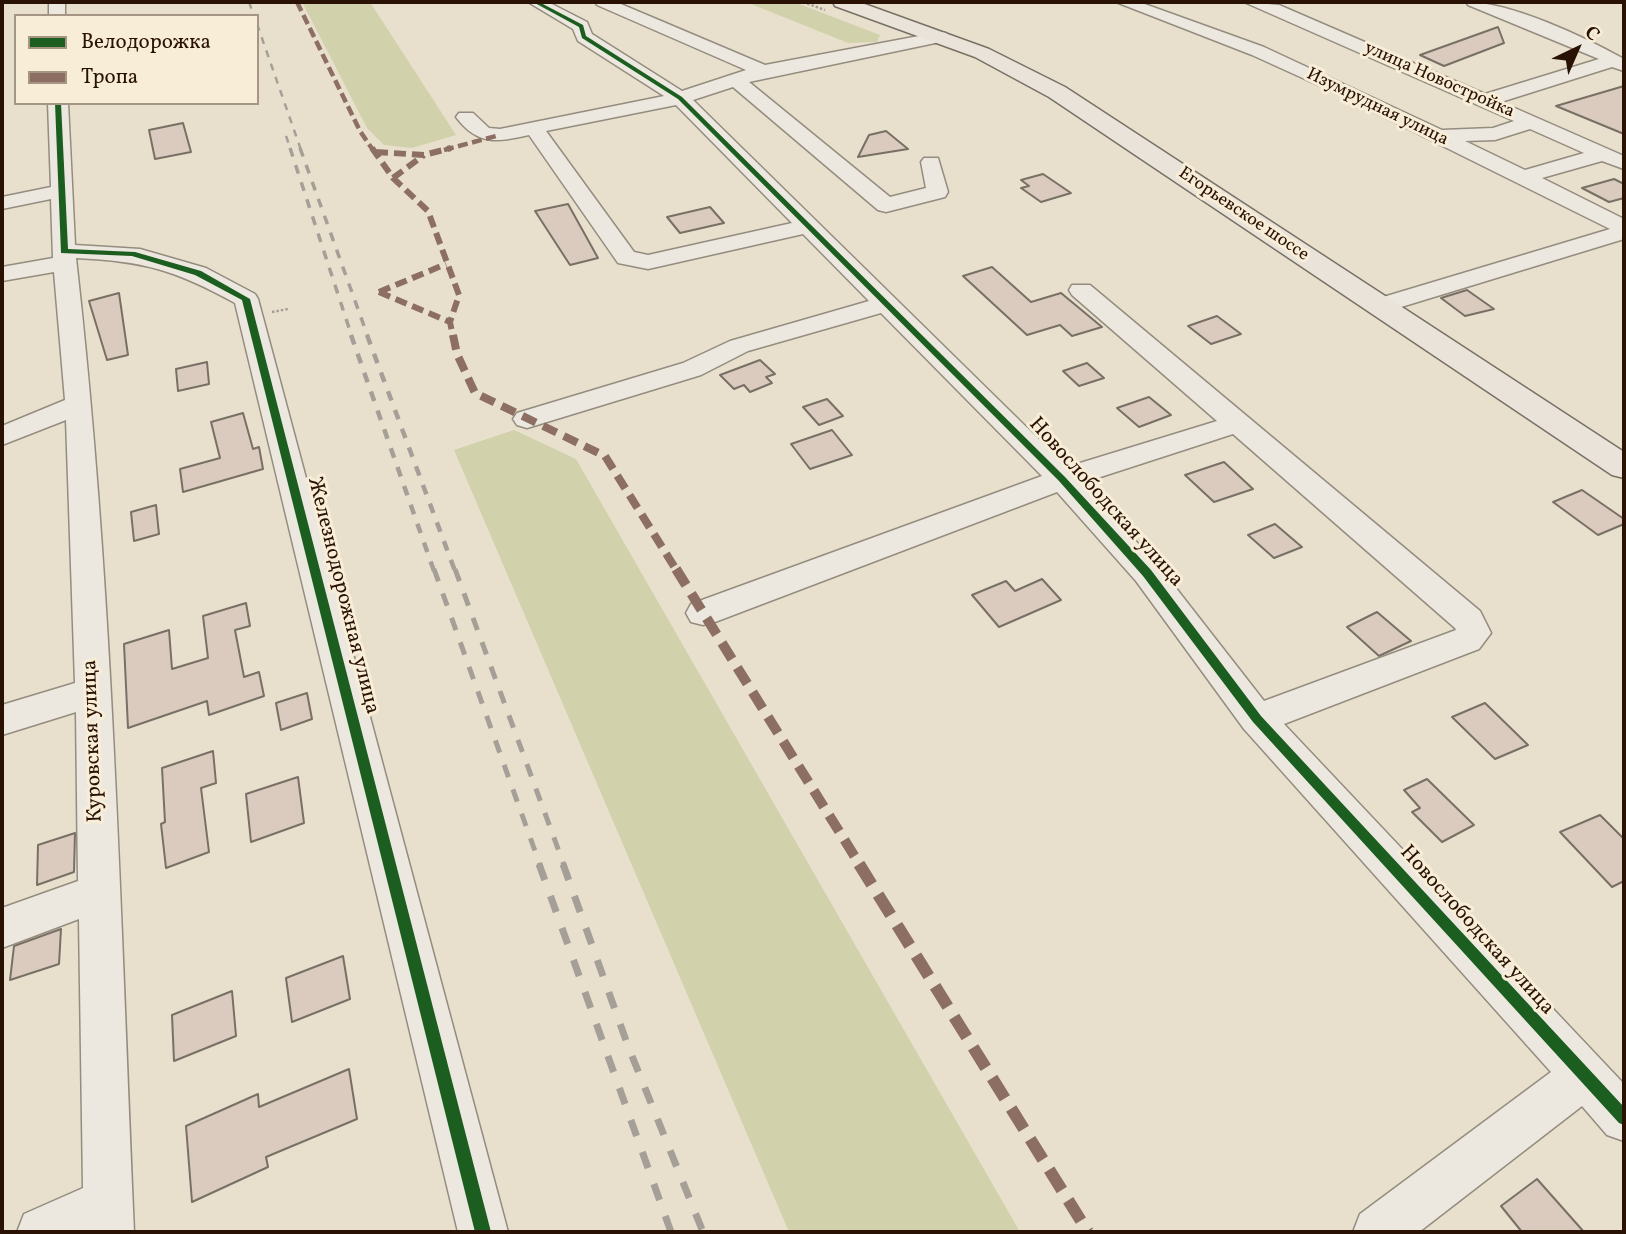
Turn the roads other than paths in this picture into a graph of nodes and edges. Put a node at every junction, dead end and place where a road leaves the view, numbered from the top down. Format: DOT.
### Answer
graph roads {
  1 [pos="536,2"];
  2 [pos="603,2"];
  3 [pos="842,2"];
  4 [pos="1124,2"];
  5 [pos="1252,2"];
  6 [pos="1475,2"];
  7 [pos="940,37"];
  8 [pos="1618,63"];
  9 [pos="763,71"];
  10 [pos="736,80"];
  11 [pos="680,98"];
  12 [pos="1483,101"];
  13 [pos="58,105"];
  14 [pos="466,117"];
  15 [pos="1531,122"];
  16 [pos="534,128"];
  17 [pos="1438,137"];
  18 [pos="1603,154"];
  19 [pos="931,162"];
  20 [pos="1624,163"];
  21 [pos="1520,178"];
  22 [pos="61,191"];
  23 [pos="2,203"];
  24 [pos="807,226"];
  25 [pos="1624,230"];
  26 [pos="65,257"];
  27 [pos="2,274"];
  28 [pos="1081,290"];
  29 [pos="886,304"];
  30 [pos="1379,306"];
  31 [pos="79,404"];
  32 [pos="527,419"];
  33 [pos="1239,423"];
  34 [pos="2,436"];
  35 [pos="1624,467"];
  36 [pos="1062,480"];
  37 [pos="703,614"];
  38 [pos="93,692"];
  39 [pos="1257,719"];
  40 [pos="2,720"];
  41 [pos="99,892"];
  42 [pos="2,928"];
  43 [pos="1583,1076"];
  44 [pos="1624,1118"];
  45 [pos="108,1217"];
  46 [pos="42,1232"];
  47 [pos="483,1232"];
  48 [pos="1378,1232"];
  1 -- 11 [label="street, Новослободская улица"];
  2 -- 9 [label="street"];
  3 -- 7 [label="main road, Егорьевское шоссе"];
  4 -- 17 [label="street, Изумрудная улица"];
  5 -- 12 [label="street, улица Новостройка"];
  6 -- 8 [label="street"];
  7 -- 9 [label="street"];
  7 -- 30 [label="main road, Егорьевское шоссе"];
  8 -- 12 [label="street"];
  9 -- 10 [label="street"];
  10 -- 11 [label="street"];
  10 -- 19 [label="street"];
  11 -- 16 [label="street"];
  11 -- 24 [label="street, Новослободская улица"];
  12 -- 15 [label="street, улица Новостройка"];
  13 -- 22 [label="street"];
  14 -- 16 [label="street"];
  15 -- 17 [label="street"];
  15 -- 18 [label="street, улица Новостройка"];
  16 -- 24 [label="street"];
  17 -- 21 [label="street, Изумрудная улица"];
  18 -- 20 [label="street, улица Новостройка"];
  18 -- 21 [label="street"];
  21 -- 25 [label="street, Изумрудная улица"];
  22 -- 23 [label="street"];
  22 -- 26 [label="street"];
  24 -- 29 [label="street, Новослободская улица"];
  25 -- 30 [label="street"];
  26 -- 27 [label="street, Железнодорожная улица"];
  26 -- 31 [label="street, Куровская улица"];
  26 -- 47 [label="street, Железнодорожная улица"];
  28 -- 33 [label="street"];
  29 -- 32 [label="street"];
  29 -- 36 [label="street, Новослободская улица"];
  30 -- 35 [label="main road, Егорьевское шоссе"];
  31 -- 34 [label="street"];
  31 -- 38 [label="street, Куровская улица"];
  33 -- 36 [label="street"];
  33 -- 39 [label="street"];
  36 -- 37 [label="street"];
  36 -- 39 [label="street, Новослободская улица"];
  38 -- 40 [label="street"];
  38 -- 41 [label="street, Куровская улица"];
  39 -- 43 [label="street, Новослободская улица"];
  41 -- 42 [label="street"];
  41 -- 45 [label="street, Куровская улица"];
  43 -- 44 [label="street, Новослободская улица"];
  43 -- 48 [label="street"];
  45 -- 46 [label="street"];
}
